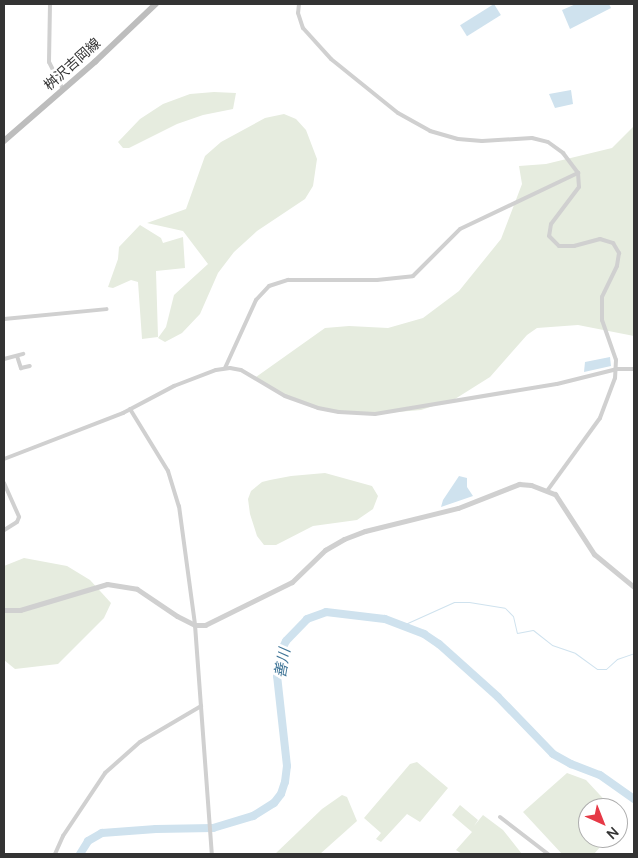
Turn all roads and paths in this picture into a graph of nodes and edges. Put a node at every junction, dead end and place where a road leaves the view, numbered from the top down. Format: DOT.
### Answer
graph roads {
  1 [pos="50,4"];
  2 [pos="156,4"];
  3 [pos="299,4"];
  4 [pos="63,90"];
  5 [pos="4,141"];
  6 [pos="578,173"];
  7 [pos="107,309"];
  8 [pos="4,319"];
  9 [pos="23,354"];
  10 [pos="17,356"];
  11 [pos="4,360"];
  12 [pos="30,366"];
  13 [pos="226,368"];
  14 [pos="617,369"];
  15 [pos="634,369"];
  16 [pos="130,409"];
  17 [pos="4,459"];
  18 [pos="4,483"];
  19 [pos="547,491"];
  20 [pos="4,530"];
  21 [pos="634,587"];
  22 [pos="4,610"];
  23 [pos="195,625"];
  24 [pos="201,706"];
  25 [pos="500,817"];
  26 [pos="55,854"];
  27 [pos="212,854"];
  28 [pos="548,854"];
  1 -- 4 [label="street"];
  2 -- 4 [label="main road, 桝沢吉岡線"];
  3 -- 6 [label="street"];
  4 -- 5 [label="main road, 桝沢吉岡線"];
  6 -- 13 [label="street"];
  6 -- 14 [label="street"];
  7 -- 8 [label="street"];
  9 -- 10 [label="street"];
  10 -- 11 [label="street"];
  10 -- 12 [label="street"];
  13 -- 14 [label="street"];
  13 -- 16 [label="street"];
  14 -- 15 [label="street"];
  14 -- 19 [label="street"];
  16 -- 17 [label="street"];
  16 -- 23 [label="street"];
  18 -- 20 [label="street"];
  19 -- 21 [label="street"];
  19 -- 23 [label="street"];
  22 -- 23 [label="street"];
  23 -- 24 [label="street"];
  24 -- 26 [label="street"];
  24 -- 27 [label="street"];
  25 -- 28 [label="street"];
}
